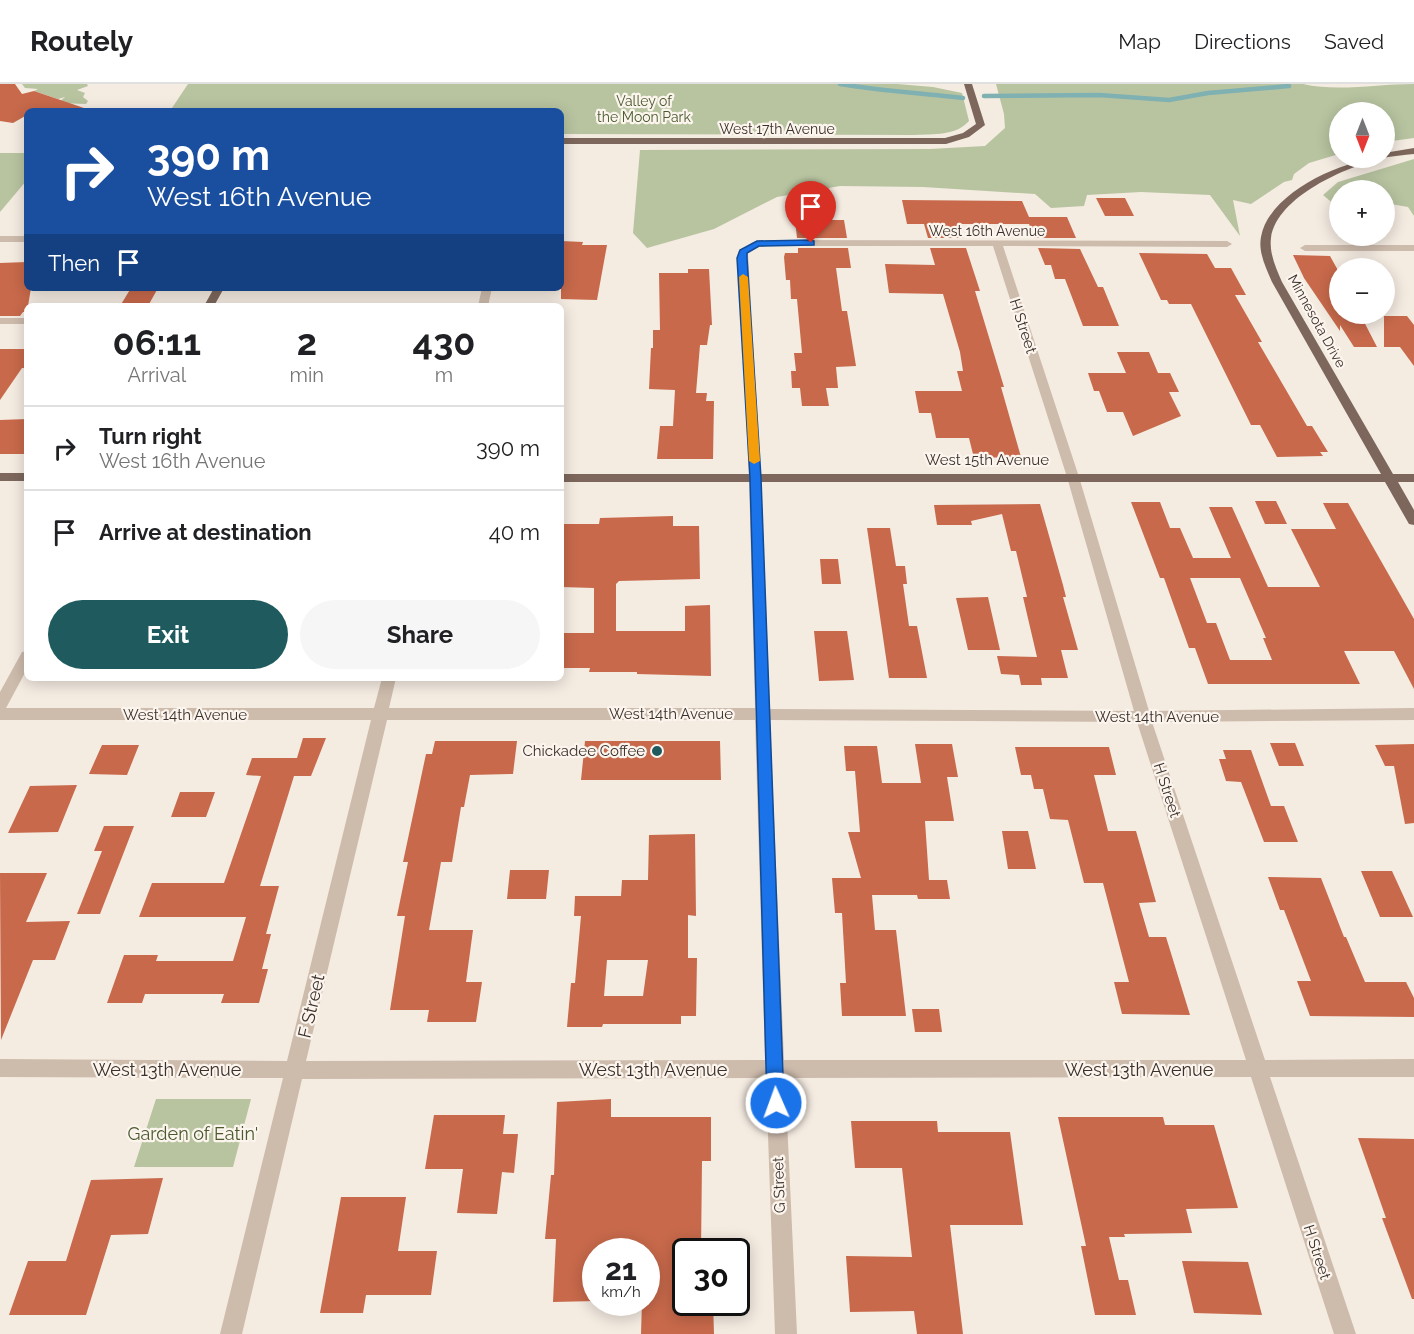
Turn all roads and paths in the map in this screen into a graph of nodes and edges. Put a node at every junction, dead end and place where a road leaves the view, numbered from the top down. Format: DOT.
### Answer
graph roads {
  1 [pos="968,84"];
  2 [pos="564,141"];
  3 [pos="1414,151"];
  4 [pos="1395,154"];
  5 [pos="1344,168"];
  6 [pos="0,239"];
  7 [pos="24,239"];
  8 [pos="997,244"];
  9 [pos="1227,244"];
  10 [pos="749,247"];
  11 [pos="1305,248"];
  12 [pos="1414,248"];
  13 [pos="0,321"];
  14 [pos="24,321"];
  15 [pos="0,477"];
  16 [pos="24,477"];
  17 [pos="1073,477"];
  18 [pos="564,478"];
  19 [pos="755,478"];
  20 [pos="1388,478"];
  21 [pos="1414,478"];
  22 [pos="1414,521"];
  23 [pos="24,662"];
  24 [pos="388,681"];
  25 [pos="0,706"];
  26 [pos="0,714"];
  27 [pos="764,714"];
  28 [pos="1414,714"];
  29 [pos="381,715"];
  30 [pos="1144,717"];
  31 [pos="0,1068"];
  32 [pos="774,1068"];
  33 [pos="1414,1068"];
  34 [pos="1257,1069"];
  35 [pos="296,1070"];
  36 [pos="231,1334"];
  37 [pos="786,1334"];
  38 [pos="1345,1334"];
  1 -- 2 [label="main road, West 17th Avenue"];
  3 -- 4 [label="main road"];
  5 -- 20 [label="main road, Minnesota Drive"];
  6 -- 7 [label="street"];
  8 -- 9 [label="street, West 16th Avenue"];
  8 -- 10 [label="street, West 16th Avenue"];
  8 -- 17 [label="street, H Street"];
  10 -- 19 [label="street, G Street"];
  11 -- 12 [label="street"];
  13 -- 14 [label="street"];
  15 -- 16 [label="main road"];
  17 -- 19 [label="main road, West 15th Avenue"];
  17 -- 20 [label="main road, West 15th Avenue"];
  17 -- 30 [label="street, H Street"];
  18 -- 19 [label="main road, West 15th Avenue"];
  19 -- 27 [label="street, G Street"];
  20 -- 21 [label="main road, West 15th Avenue"];
  20 -- 22 [label="main road, Minnesota Drive"];
  23 -- 25 [label="street"];
  24 -- 29 [label="street, F Street"];
  26 -- 29 [label="street, West 14th Avenue"];
  27 -- 29 [label="street, West 14th Avenue"];
  27 -- 30 [label="street, West 14th Avenue"];
  27 -- 32 [label="street, G Street"];
  28 -- 30 [label="street, West 14th Avenue"];
  29 -- 35 [label="street, F Street"];
  30 -- 34 [label="street, H Street"];
  31 -- 35 [label="street, West 13th Avenue"];
  32 -- 34 [label="street, West 13th Avenue"];
  32 -- 35 [label="street, West 13th Avenue"];
  32 -- 37 [label="street, G Street"];
  33 -- 34 [label="street, West 13th Avenue"];
  34 -- 38 [label="street, H Street"];
  35 -- 36 [label="street, F Street"];
}
